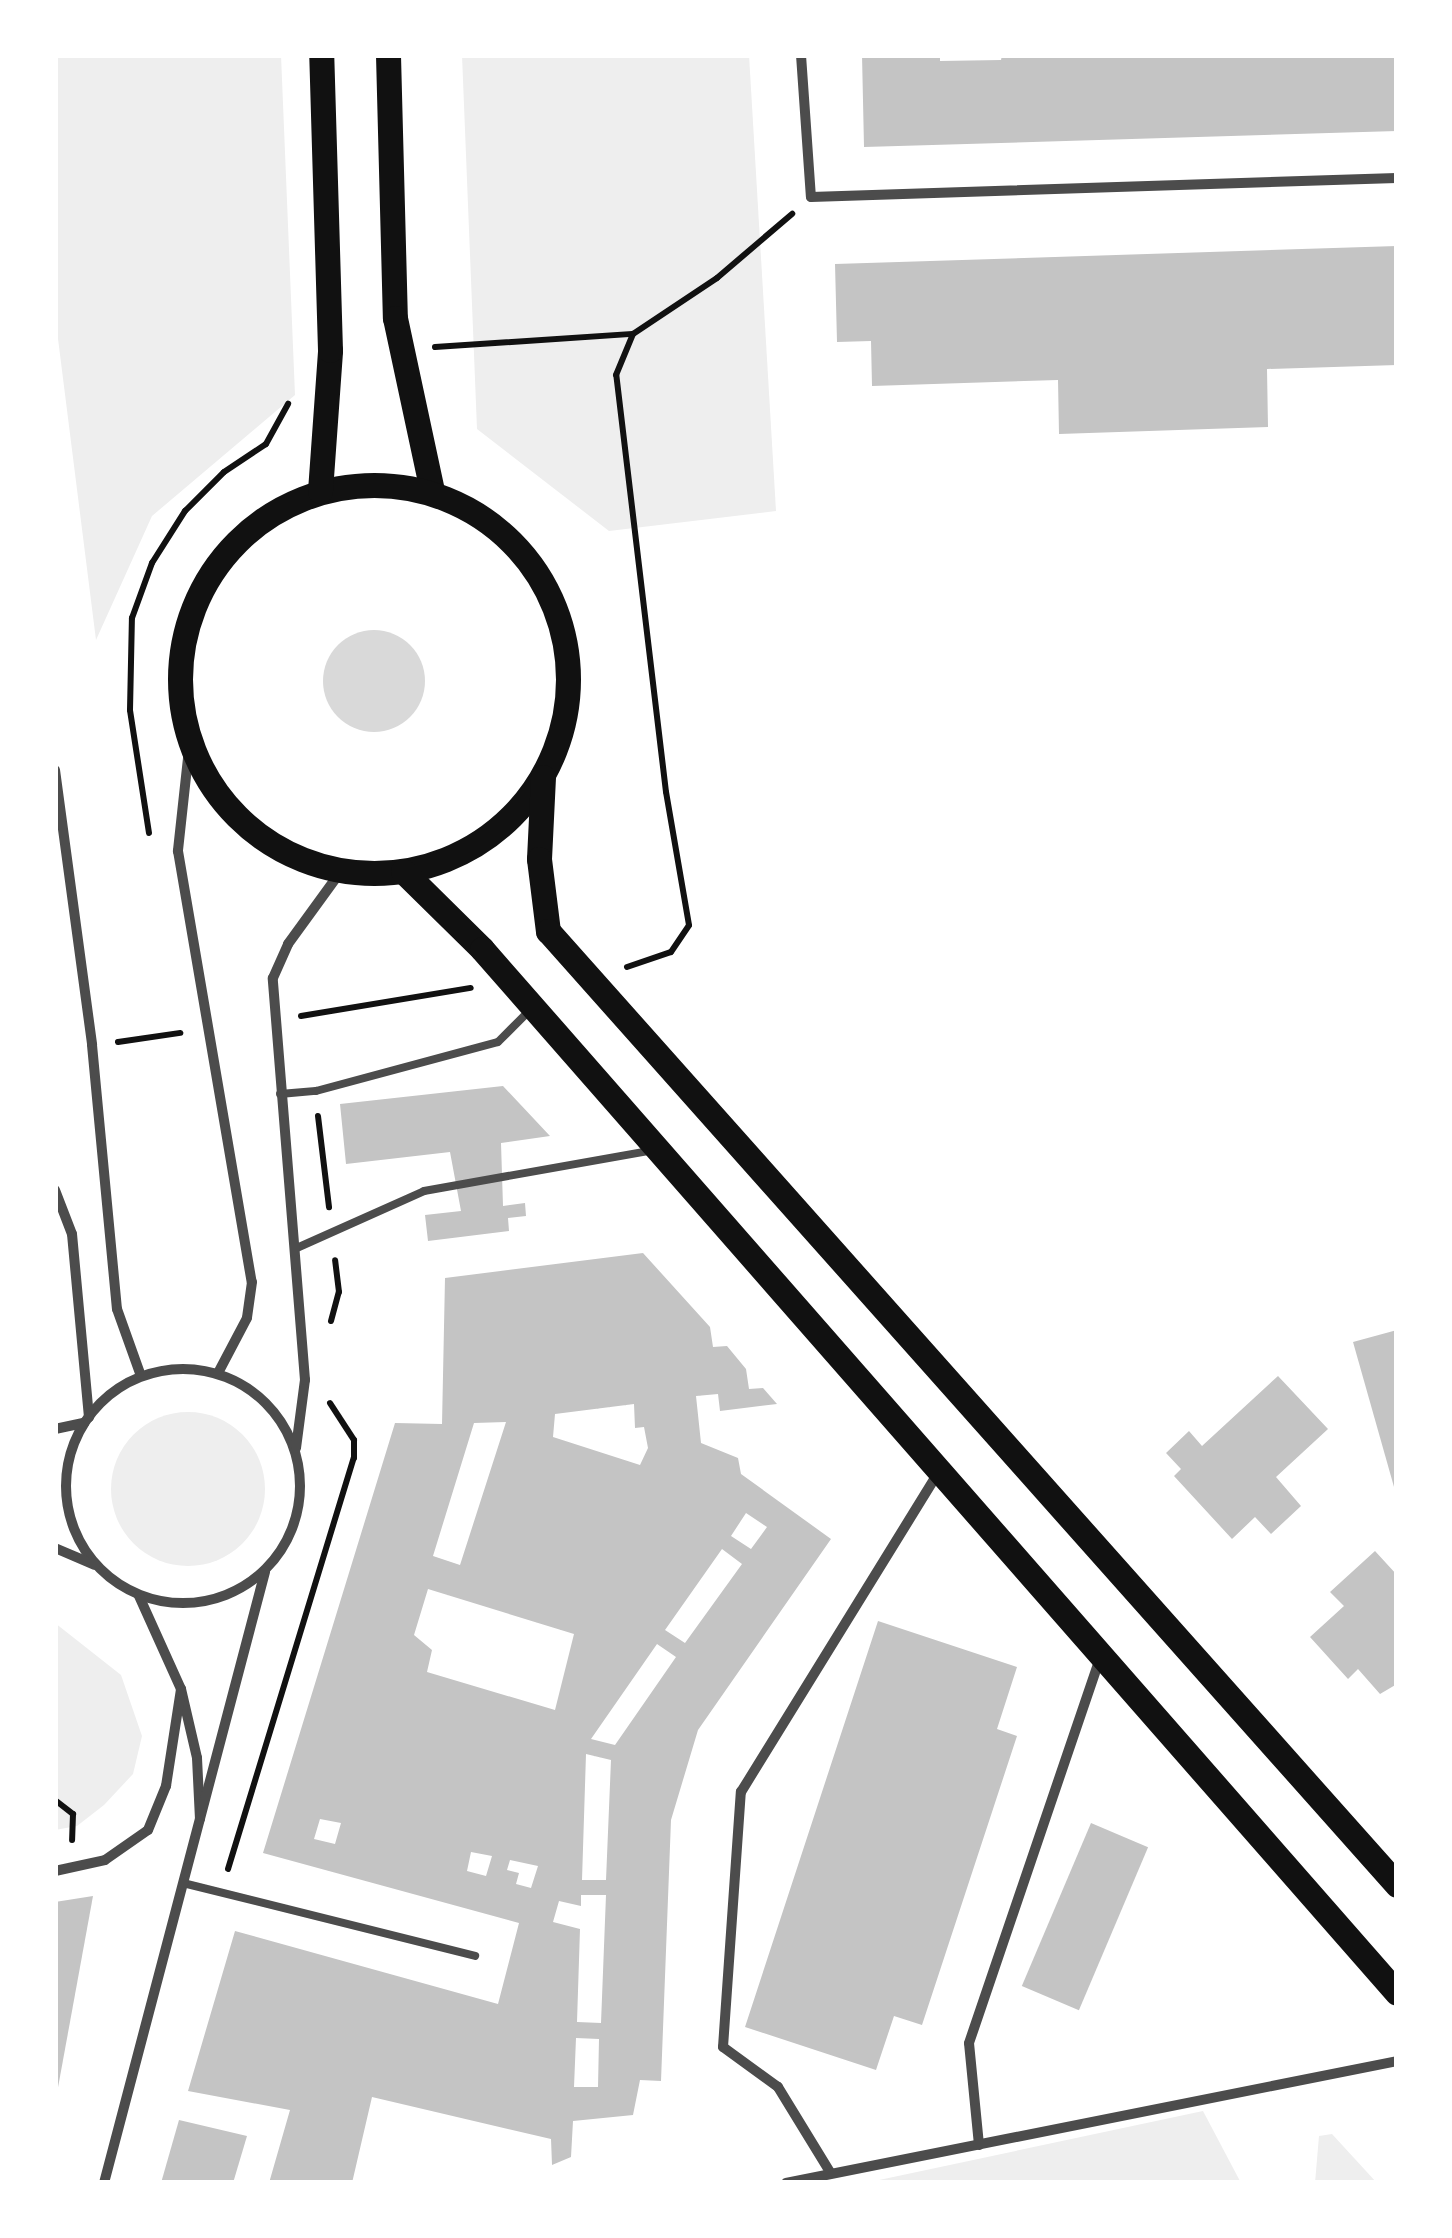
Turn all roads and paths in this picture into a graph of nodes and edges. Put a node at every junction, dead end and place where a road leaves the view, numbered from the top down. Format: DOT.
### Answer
graph roads {
  1 [pos="321,55"];
  2 [pos="388,55"];
  3 [pos="802,55"];
  4 [pos="1397,178"];
  5 [pos="812,196"];
  6 [pos="634,334"];
  7 [pos="404,363"];
  8 [pos="320,490"];
  9 [pos="432,491"];
  10 [pos="189,750"];
  11 [pos="55,770"];
  12 [pos="543,778"];
  13 [pos="341,871"];
  14 [pos="404,872"];
  15 [pos="589,976"];
  16 [pos="510,981"];
  17 [pos="532,1008"];
  18 [pos="317,1014"];
  19 [pos="280,1094"];
  20 [pos="657,1148"];
  21 [pos="55,1190"];
  22 [pos="298,1247"];
  23 [pos="218,1373"];
  24 [pos="141,1376"];
  25 [pos="86,1420"];
  26 [pos="55,1428"];
  27 [pos="296,1449"];
  28 [pos="940,1470"];
  29 [pos="55,1548"];
  30 [pos="97,1566"];
  31 [pos="266,1571"];
  32 [pos="139,1596"];
  33 [pos="1101,1655"];
  34 [pos="181,1689"];
  35 [pos="55,1800"];
  36 [pos="200,1834"];
  37 [pos="72,1847"];
  38 [pos="55,1871"];
  39 [pos="187,1884"];
  40 [pos="1397,1885"];
  41 [pos="475,1956"];
  42 [pos="1397,1993"];
  43 [pos="1397,2062"];
  44 [pos="979,2145"];
  45 [pos="830,2172"];
  46 [pos="104,2183"];
  47 [pos="786,2183"];
  1 -- 8 [label="main road"];
  2 -- 7 [label="main road"];
  3 -- 5 [label="street"];
  4 -- 5 [label="street"];
  5 -- 6 [label="path"];
  6 -- 7 [label="path"];
  6 -- 15 [label="path"];
  7 -- 9 [label="main road"];
  8 -- 9 [label="main road"];
  8 -- 10 [label="main road"];
  9 -- 12 [label="main road"];
  10 -- 13 [label="main road"];
  10 -- 23 [label="street"];
  11 -- 24 [label="street"];
  12 -- 14 [label="main road"];
  12 -- 15 [label="main road"];
  13 -- 14 [label="main road"];
  13 -- 19 [label="street"];
  14 -- 16 [label="main road"];
  15 -- 40 [label="main road"];
  16 -- 17 [label="main road"];
  16 -- 18 [label="path"];
  17 -- 19 [label="lane"];
  17 -- 20 [label="main road"];
  19 -- 22 [label="street"];
  20 -- 22 [label="lane"];
  20 -- 28 [label="main road"];
  21 -- 25 [label="street"];
  22 -- 27 [label="street"];
  23 -- 24 [label="street"];
  23 -- 27 [label="street"];
  24 -- 25 [label="street"];
  25 -- 26 [label="street"];
  25 -- 30 [label="street"];
  27 -- 31 [label="street"];
  28 -- 33 [label="main road"];
  28 -- 45 [label="street"];
  29 -- 30 [label="street"];
  30 -- 32 [label="street"];
  31 -- 32 [label="street"];
  31 -- 36 [label="street"];
  32 -- 34 [label="street"];
  33 -- 42 [label="main road"];
  33 -- 44 [label="street"];
  34 -- 36 [label="street"];
  34 -- 38 [label="street"];
  35 -- 37 [label="path"];
  36 -- 39 [label="street"];
  39 -- 41 [label="lane"];
  39 -- 46 [label="street"];
  43 -- 44 [label="street"];
  44 -- 45 [label="street"];
  45 -- 47 [label="street"];
}
